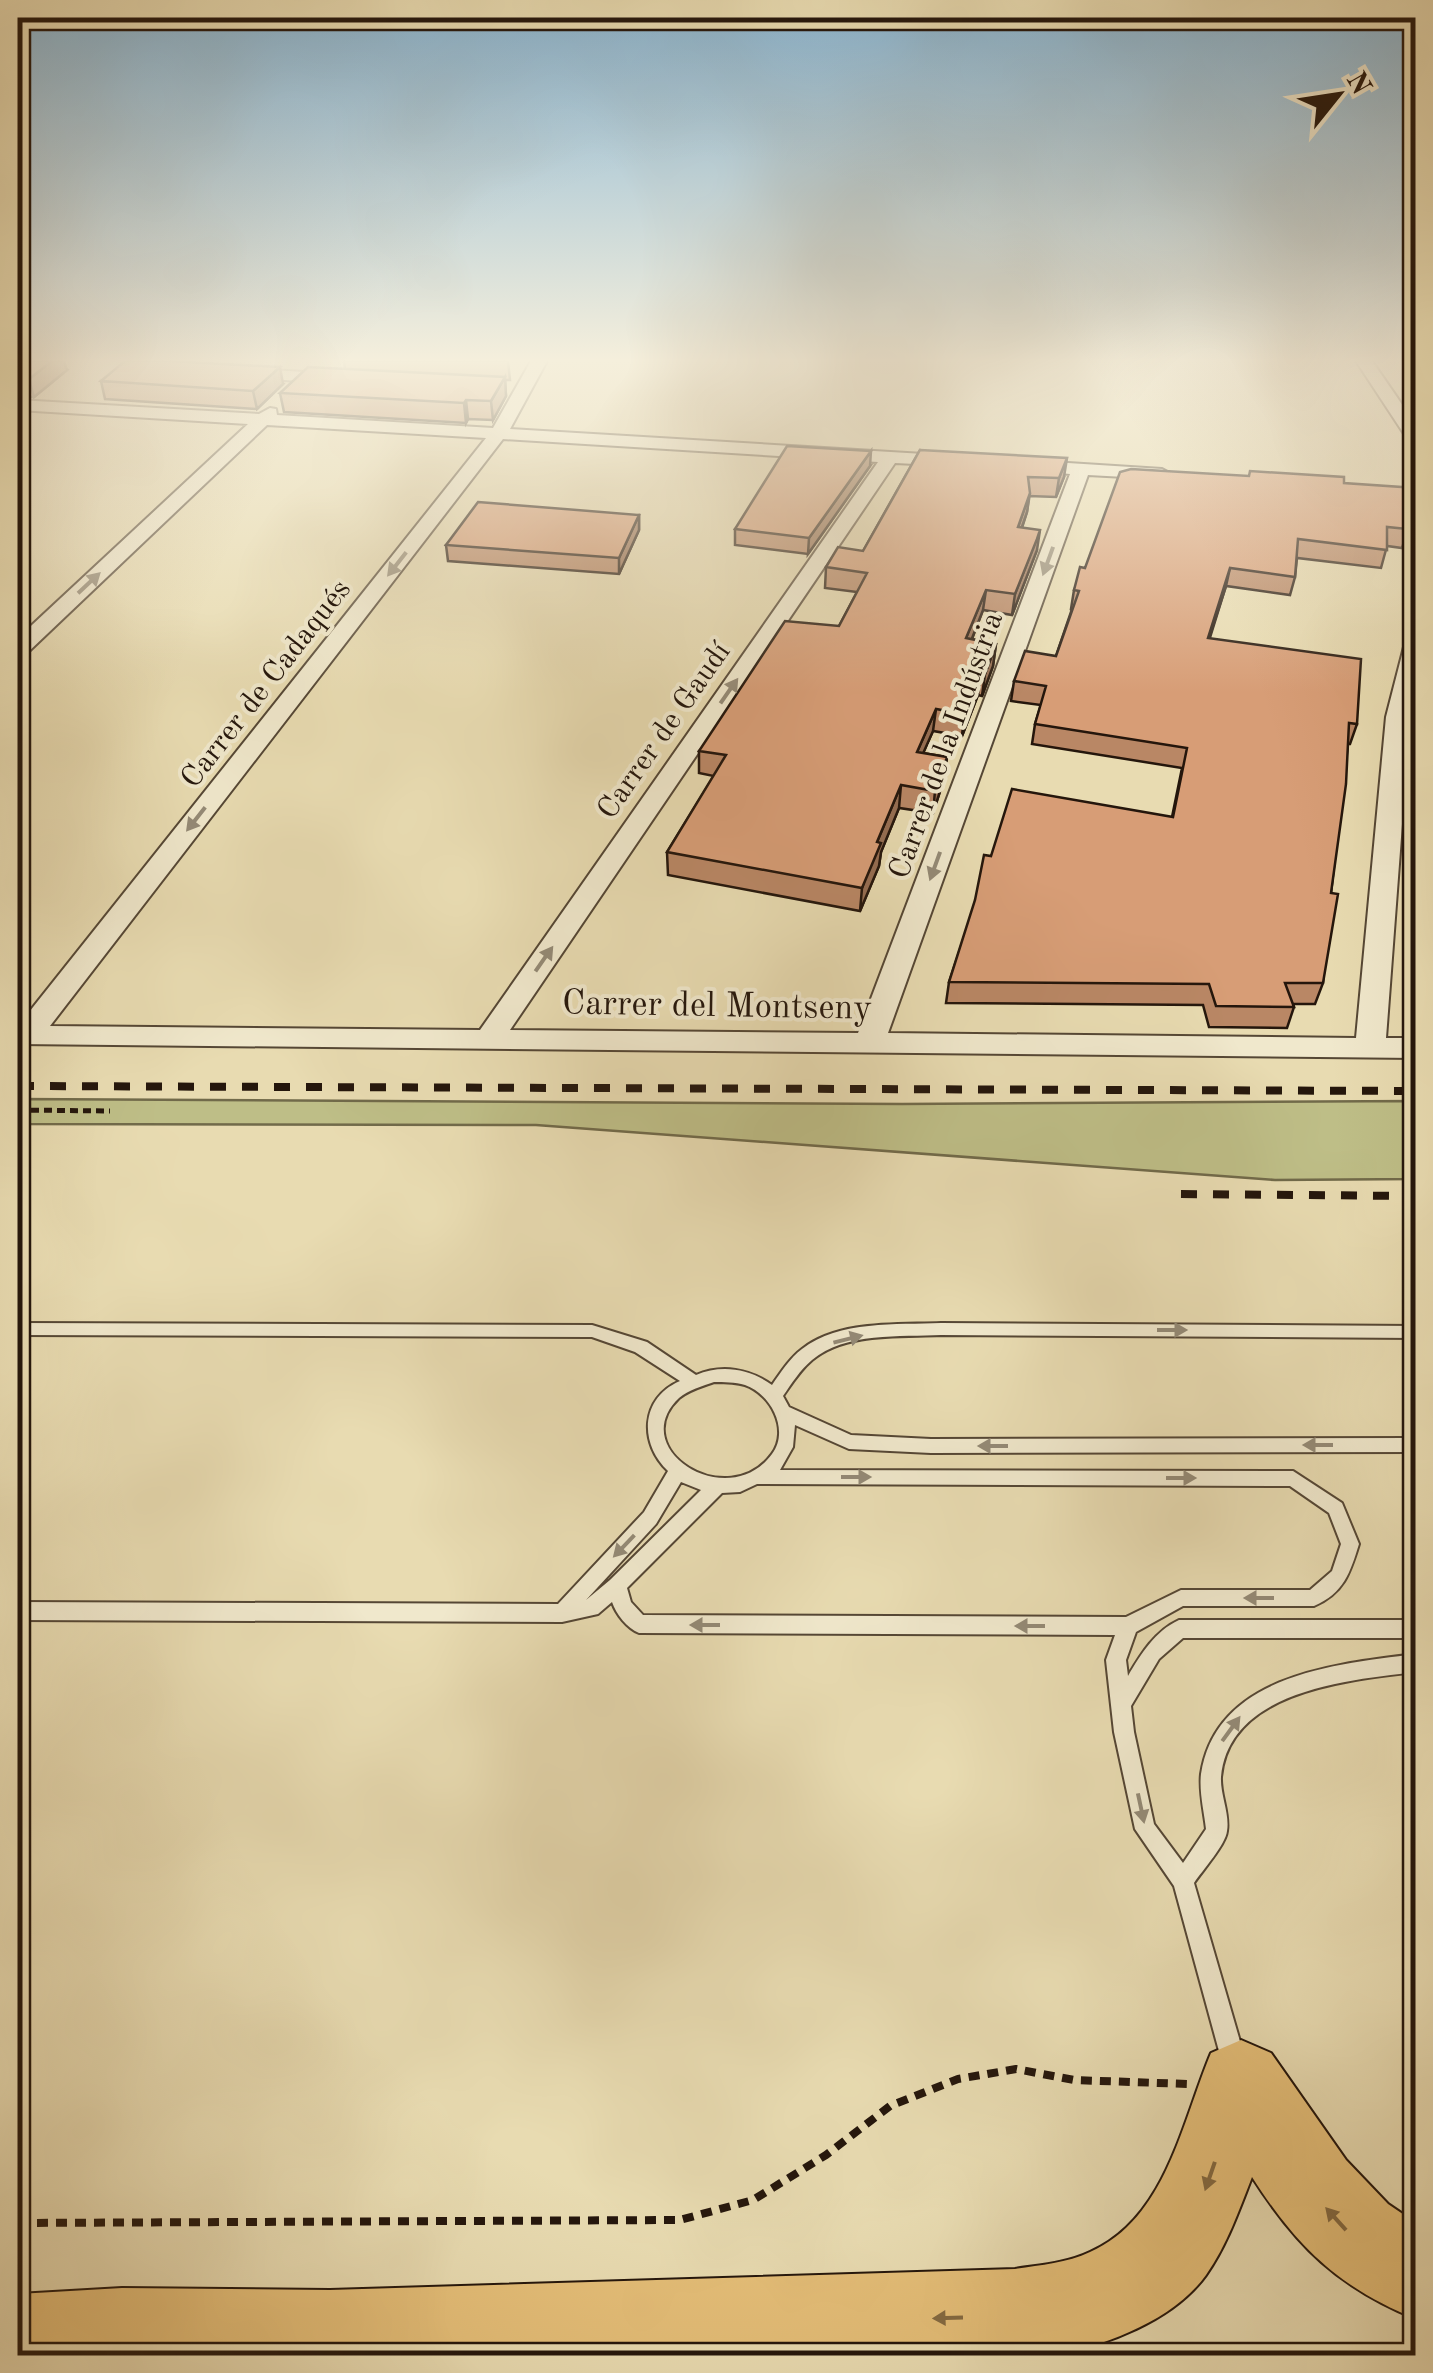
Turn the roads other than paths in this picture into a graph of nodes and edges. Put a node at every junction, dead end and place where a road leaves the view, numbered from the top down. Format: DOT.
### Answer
graph roads {
  1 [pos="208,472"];
  2 [pos="468,472"];
  3 [pos="880,472"];
  4 [pos="1081,472"];
  5 [pos="1120,472"];
  6 [pos="1180,476"];
  7 [pos="1416,643"];
  8 [pos="18,649"];
  9 [pos="22,1035"];
  10 [pos="489,1040"];
  11 [pos="869,1044"];
  12 [pos="1370,1048"];
  13 [pos="1416,1048"];
  14 [pos="18,1329"];
  15 [pos="1416,1332"];
  16 [pos="692,1380"];
  17 [pos="774,1396"];
  18 [pos="785,1413"];
  19 [pos="1416,1445"];
  20 [pos="677,1472"];
  21 [pos="758,1477"];
  22 [pos="717,1486"];
  23 [pos="616,1586"];
  24 [pos="18,1611"];
  25 [pos="562,1613"];
  26 [pos="1128,1626"];
  27 [pos="1416,1629"];
  28 [pos="1416,1663"];
  29 [pos="1122,1703"];
  30 [pos="1183,1880"];
  31 [pos="1241,2084"];
  32 [pos="1416,2273"];
  33 [pos="18,2341"];
  8 -- 1 [label="street, one-way"];
  2 -- 9 [label="street, Carrer de Cadaqués, one-way"];
  10 -- 3 [label="street, Carrer de Gaudí, one-way"];
  4 -- 11 [label="street, Carrer de la Indústria, one-way"];
  5 -- 6 [label="street"];
  7 -- 12 [label="street"];
  9 -- 10 [label="street, Carrer del Montseny"];
  10 -- 11 [label="street, Carrer del Montseny"];
  11 -- 12 [label="street, Carrer del Montseny"];
  12 -- 13 [label="street, Carrer del Montseny"];
  14 -- 16 [label="lane"];
  17 -- 15 [label="lane, one-way"];
  16 -- 17 [label="lane"];
  16 -- 20 [label="lane"];
  17 -- 18 [label="lane"];
  19 -- 18 [label="lane, one-way"];
  18 -- 21 [label="lane"];
  20 -- 22 [label="lane"];
  20 -- 25 [label="lane, one-way"];
  21 -- 22 [label="lane"];
  21 -- 26 [label="lane, one-way"];
  22 -- 23 [label="lane"];
  23 -- 25 [label="lane"];
  26 -- 23 [label="lane, one-way"];
  24 -- 25 [label="lane"];
  26 -- 29 [label="lane"];
  27 -- 29 [label="lane"];
  30 -- 28 [label="lane, one-way"];
  29 -- 30 [label="lane, one-way"];
  30 -- 31 [label="lane"];
  32 -- 31 [label="highway, one-way"];
  31 -- 33 [label="highway, one-way"];
}
